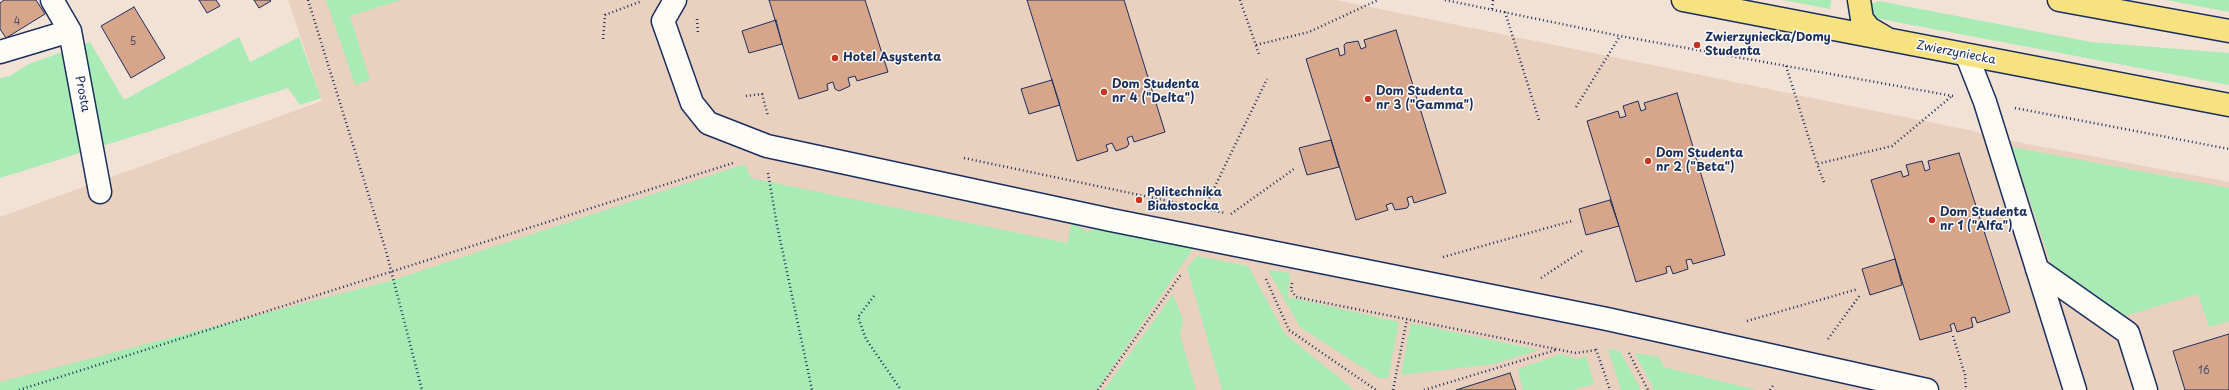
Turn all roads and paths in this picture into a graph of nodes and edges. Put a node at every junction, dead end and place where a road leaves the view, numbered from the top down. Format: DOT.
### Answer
graph roads {
  1 [pos="52,0"];
  2 [pos="308,0"];
  3 [pos="644,0"];
  4 [pos="675,0"];
  5 [pos="1240,0"];
  6 [pos="1378,0"];
  7 [pos="1445,0"];
  8 [pos="1493,0"];
  9 [pos="1683,0"];
  10 [pos="1859,0"];
  11 [pos="2059,0"];
  12 [pos="1492,9"];
  13 [pos="1505,12"];
  14 [pos="698,13"];
  15 [pos="70,31"];
  16 [pos="2229,31"];
  17 [pos="1620,36"];
  18 [pos="698,37"];
  19 [pos="603,39"];
  20 [pos="1892,41"];
  21 [pos="1256,45"];
  22 [pos="0,52"];
  23 [pos="1259,54"];
  24 [pos="1967,56"];
  25 [pos="1786,66"];
  26 [pos="1267,79"];
  27 [pos="746,96"];
  28 [pos="1952,96"];
  29 [pos="1985,102"];
  30 [pos="2229,104"];
  31 [pos="1576,107"];
  32 [pos="762,118"];
  33 [pos="1539,120"];
  34 [pos="767,146"];
  35 [pos="2229,149"];
  36 [pos="957,157"];
  37 [pos="734,162"];
  38 [pos="1817,164"];
  39 [pos="1294,169"];
  40 [pos="1824,182"];
  41 [pos="100,192"];
  42 [pos="1206,208"];
  43 [pos="1231,214"];
  44 [pos="1239,216"];
  45 [pos="1572,221"];
  46 [pos="1177,234"];
  47 [pos="1582,251"];
  48 [pos="1449,260"];
  49 [pos="2037,269"];
  50 [pos="391,272"];
  51 [pos="1182,273"];
  52 [pos="1533,276"];
  53 [pos="1266,277"];
  54 [pos="1293,277"];
  55 [pos="1541,278"];
  56 [pos="1548,280"];
  57 [pos="1858,289"];
  58 [pos="1860,295"];
  59 [pos="874,296"];
  60 [pos="1407,319"];
  61 [pos="1746,321"];
  62 [pos="1953,336"];
  63 [pos="1825,343"];
  64 [pos="1627,347"];
  65 [pos="1557,350"];
  66 [pos="19,390"];
  67 [pos="422,390"];
  68 [pos="812,390"];
  69 [pos="901,390"];
  70 [pos="1098,390"];
  71 [pos="1376,390"];
  72 [pos="1393,390"];
  73 [pos="1424,390"];
  74 [pos="1610,390"];
  75 [pos="1648,390"];
  76 [pos="1928,390"];
  77 [pos="1966,390"];
  78 [pos="2075,390"];
  79 [pos="2146,390"];
  1 -- 15 [label="street, Prosta"];
  2 -- 50 [label="path"];
  3 -- 19 [label="path"];
  4 -- 34 [label="street"];
  5 -- 21 [label="path"];
  6 -- 21 [label="path"];
  7 -- 12 [label="path"];
  8 -- 12 [label="path"];
  9 -- 20 [label="main road, Zwierzyniecka"];
  10 -- 20 [label="main road"];
  11 -- 16 [label="main road"];
  12 -- 13 [label="path"];
  13 -- 17 [label="path"];
  13 -- 33 [label="path"];
  14 -- 18 [label="path"];
  15 -- 22 [label="street"];
  15 -- 41 [label="street, Prosta"];
  17 -- 25 [label="path"];
  17 -- 31 [label="path"];
  20 -- 24 [label="main road, Zwierzyniecka"];
  21 -- 23 [label="path"];
  24 -- 29 [label="street"];
  24 -- 30 [label="main road, Zwierzyniecka"];
  25 -- 28 [label="path"];
  25 -- 38 [label="path"];
  26 -- 42 [label="path"];
  27 -- 32 [label="path"];
  28 -- 29 [label="path"];
  28 -- 38 [label="path"];
  29 -- 35 [label="path"];
  29 -- 49 [label="street"];
  34 -- 46 [label="street"];
  34 -- 68 [label="path"];
  36 -- 42 [label="path"];
  37 -- 50 [label="path"];
  38 -- 40 [label="path"];
  39 -- 43 [label="path"];
  42 -- 43 [label="path"];
  42 -- 46 [label="path"];
  43 -- 44 [label="path"];
  45 -- 48 [label="path"];
  46 -- 76 [label="street"];
  47 -- 55 [label="path"];
  49 -- 78 [label="street"];
  49 -- 79 [label="street"];
  50 -- 66 [label="path"];
  50 -- 67 [label="path"];
  51 -- 70 [label="path"];
  52 -- 55 [label="path"];
  53 -- 71 [label="path"];
  54 -- 60 [label="path"];
  55 -- 56 [label="path"];
  57 -- 61 [label="path"];
  58 -- 63 [label="path"];
  59 -- 69 [label="path"];
  60 -- 65 [label="path"];
  60 -- 72 [label="path"];
  62 -- 77 [label="path"];
  64 -- 75 [label="path"];
  65 -- 73 [label="path"];
  65 -- 74 [label="path"];
}
